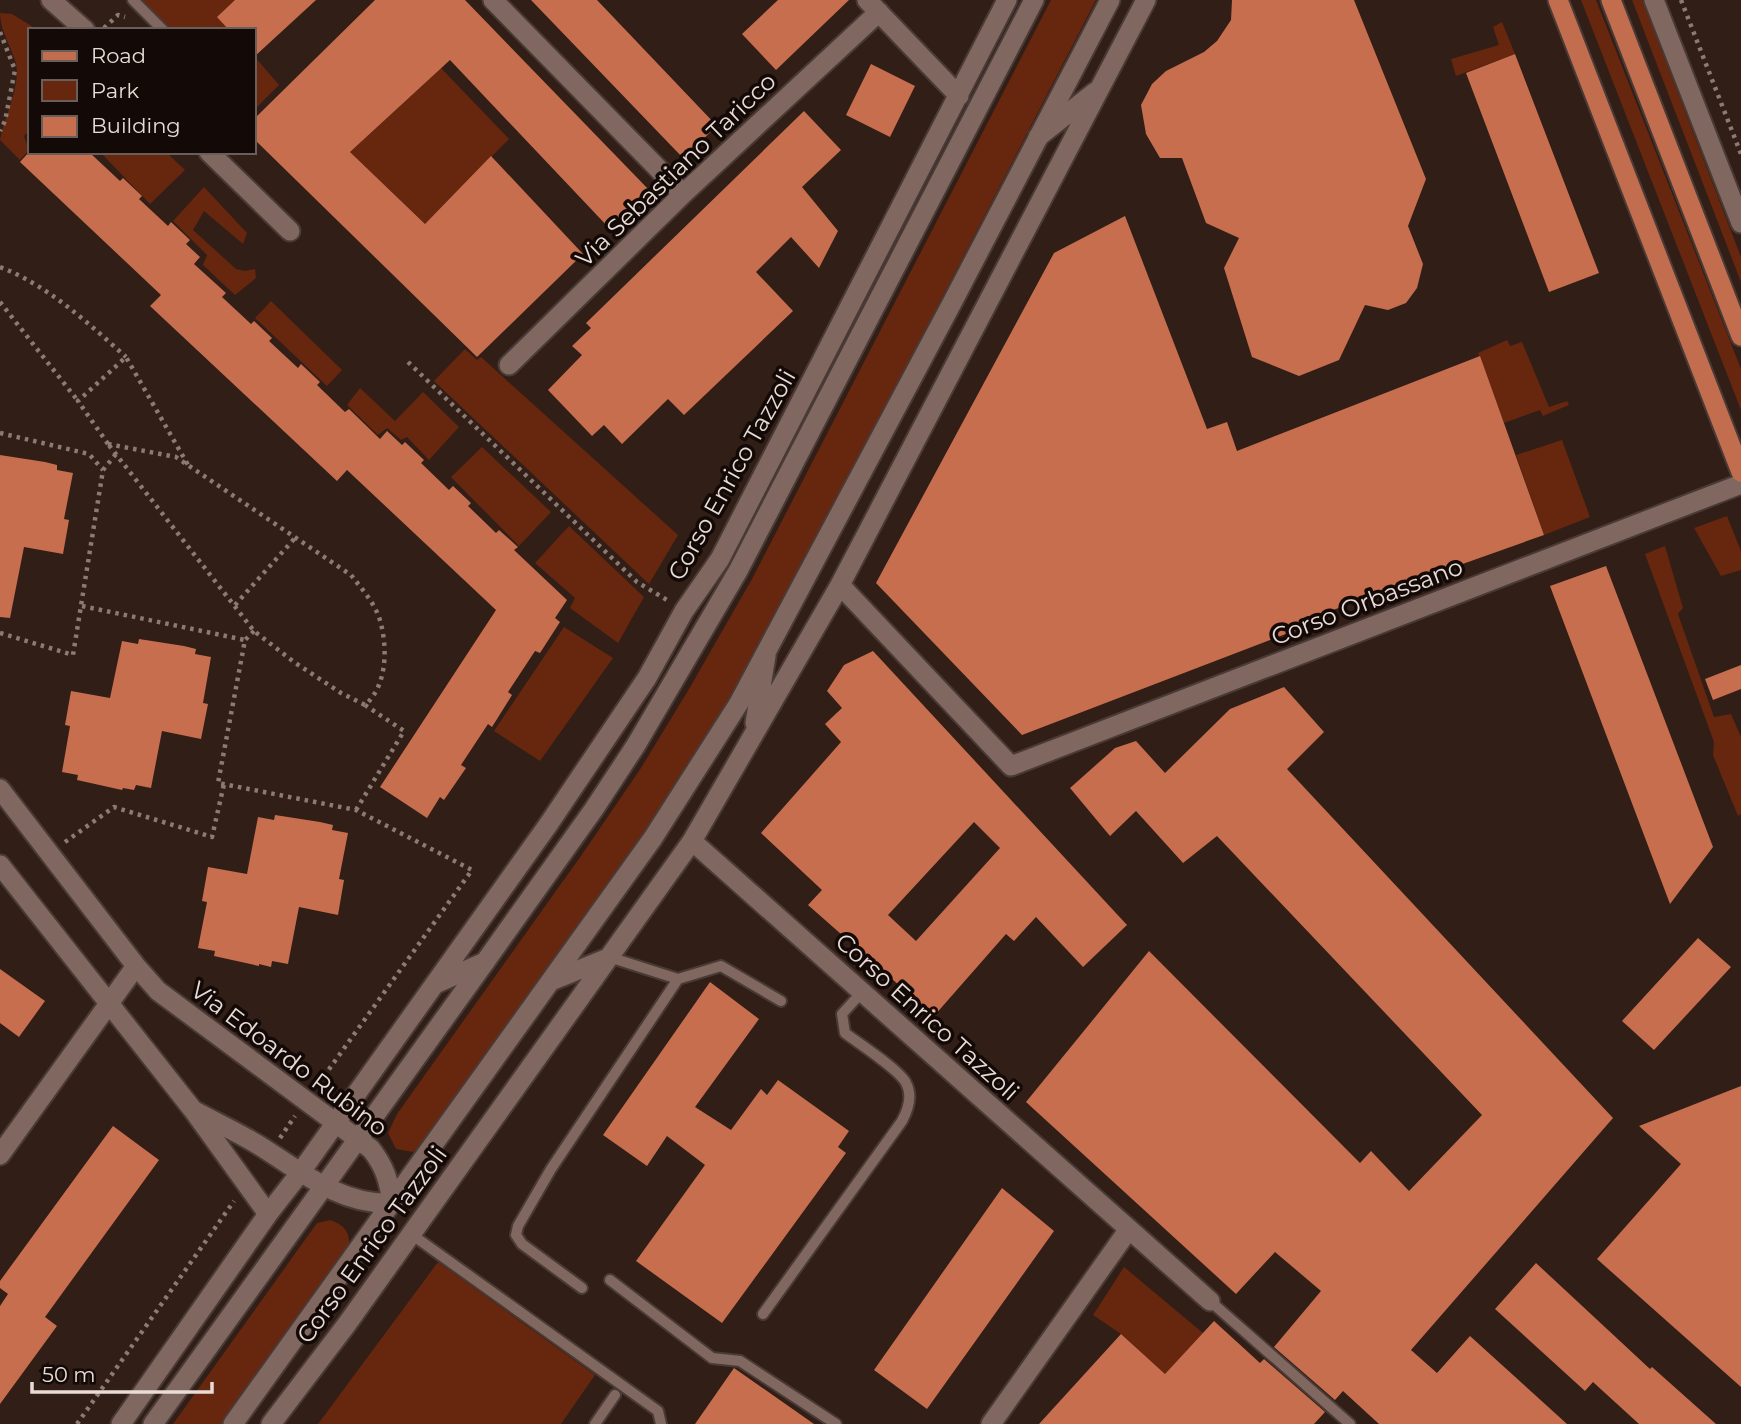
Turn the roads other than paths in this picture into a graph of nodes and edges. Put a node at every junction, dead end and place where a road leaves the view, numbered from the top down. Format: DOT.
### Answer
graph roads {
  1 [pos="51,0"];
  2 [pos="133,0"];
  3 [pos="493,0"];
  4 [pos="1007,0"];
  5 [pos="1034,0"];
  6 [pos="1110,0"];
  7 [pos="1146,0"];
  8 [pos="1558,0"];
  9 [pos="1611,0"];
  10 [pos="1654,0"];
  11 [pos="873,6"];
  12 [pos="83,28"];
  13 [pos="161,28"];
  14 [pos="1101,87"];
  15 [pos="959,96"];
  16 [pos="1038,137"];
  17 [pos="211,154"];
  18 [pos="683,194"];
  19 [pos="1741,223"];
  20 [pos="290,232"];
  21 [pos="1741,336"];
  22 [pos="509,365"];
  23 [pos="1741,472"];
  24 [pos="1741,484"];
  25 [pos="840,585"];
  26 [pos="766,656"];
  27 [pos="752,738"];
  28 [pos="0,789"];
  29 [pos="692,842"];
  30 [pos="0,865"];
  31 [pos="609,957"];
  32 [pos="485,962"];
  33 [pos="136,966"];
  34 [pos="678,979"];
  35 [pos="551,981"];
  36 [pos="434,984"];
  37 [pos="862,992"];
  38 [pos="781,1001"];
  39 [pos="109,1004"];
  40 [pos="193,1110"];
  41 [pos="335,1122"];
  42 [pos="358,1138"];
  43 [pos="0,1155"];
  44 [pos="300,1173"];
  45 [pos="324,1185"];
  46 [pos="392,1203"];
  47 [pos="268,1214"];
  48 [pos="1129,1229"];
  49 [pos="411,1234"];
  50 [pos="610,1280"];
  51 [pos="582,1288"];
  52 [pos="1210,1301"];
  53 [pos="763,1314"];
  54 [pos="615,1395"];
  55 [pos="121,1424"];
  56 [pos="153,1424"];
  57 [pos="233,1424"];
  58 [pos="271,1424"];
  59 [pos="595,1424"];
  60 [pos="661,1424"];
  61 [pos="836,1424"];
  62 [pos="992,1424"];
  63 [pos="1350,1424"];
  1 -- 12 [label="street"];
  2 -- 13 [label="lane"];
  3 -- 18 [label="street"];
  4 -- 15 [label="street, Corso Enrico Tazzoli"];
  5 -- 32 [label="street, Corso Enrico Tazzoli"];
  6 -- 16 [label="street, Corso Enrico Tazzoli"];
  7 -- 14 [label="street, Corso Enrico Tazzoli"];
  8 -- 23 [label="main road"];
  9 -- 21 [label="main road"];
  10 -- 19 [label="street"];
  11 -- 15 [label="street"];
  11 -- 18 [label="street, Via Sebastiano Taricco"];
  14 -- 16 [label="street, Corso Enrico Tazzoli"];
  14 -- 25 [label="street, Corso Enrico Tazzoli"];
  15 -- 36 [label="street, Corso Enrico Tazzoli"];
  16 -- 26 [label="street, Corso Enrico Tazzoli"];
  17 -- 20 [label="street"];
  18 -- 22 [label="street, Via Sebastiano Taricco"];
  24 -- 25 [label="street, Corso Orbassano"];
  25 -- 27 [label="street, Corso Enrico Tazzoli"];
  26 -- 27 [label="street, Corso Enrico Tazzoli"];
  26 -- 35 [label="street, Corso Enrico Tazzoli"];
  27 -- 29 [label="street, Corso Enrico Tazzoli"];
  28 -- 33 [label="street, Via Edoardo Rubino"];
  29 -- 31 [label="street, Corso Enrico Tazzoli"];
  29 -- 37 [label="street, Corso Enrico Tazzoli"];
  30 -- 39 [label="street"];
  31 -- 34 [label="lane"];
  31 -- 35 [label="street"];
  31 -- 49 [label="street, Corso Enrico Tazzoli"];
  32 -- 36 [label="street"];
  32 -- 42 [label="street, Corso Enrico Tazzoli"];
  33 -- 39 [label="street"];
  33 -- 41 [label="street, Via Edoardo Rubino"];
  34 -- 38 [label="lane"];
  34 -- 51 [label="lane"];
  35 -- 46 [label="street, Corso Enrico Tazzoli"];
  36 -- 41 [label="street, Corso Enrico Tazzoli"];
  37 -- 48 [label="street, Corso Enrico Tazzoli"];
  37 -- 53 [label="lane"];
  39 -- 40 [label="street"];
  39 -- 43 [label="street"];
  40 -- 44 [label="street"];
  40 -- 47 [label="street"];
  41 -- 42 [label="street, Via Edoardo Rubino"];
  41 -- 44 [label="street, Corso Enrico Tazzoli"];
  42 -- 45 [label="street, Corso Enrico Tazzoli"];
  42 -- 46 [label="street, Via Edoardo Rubino"];
  44 -- 45 [label="street"];
  44 -- 47 [label="street, Corso Enrico Tazzoli"];
  45 -- 46 [label="street"];
  45 -- 56 [label="street, Corso Enrico Tazzoli"];
  46 -- 57 [label="street, Corso Enrico Tazzoli"];
  47 -- 55 [label="street, Corso Enrico Tazzoli"];
  48 -- 52 [label="street, Corso Enrico Tazzoli"];
  48 -- 62 [label="street"];
  49 -- 58 [label="street, Corso Enrico Tazzoli"];
  49 -- 60 [label="lane"];
  50 -- 61 [label="lane"];
  52 -- 63 [label="lane"];
  54 -- 59 [label="lane"];
}
